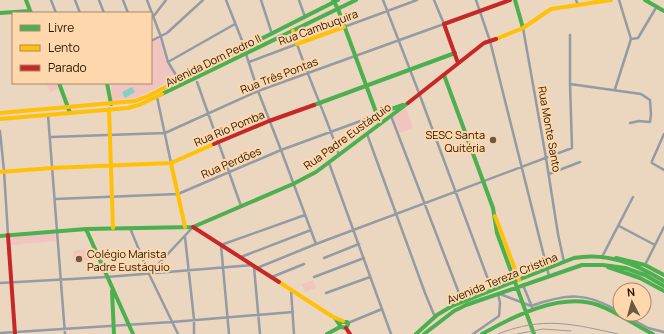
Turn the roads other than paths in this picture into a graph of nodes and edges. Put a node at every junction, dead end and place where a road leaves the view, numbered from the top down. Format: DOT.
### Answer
graph roads {
  1 [pos="26,0"];
  2 [pos="51,0"];
  3 [pos="75,0"];
  4 [pos="99,0"];
  5 [pos="123,0"];
  6 [pos="147,0"];
  7 [pos="166,0"];
  8 [pos="203,0"];
  9 [pos="226,0"];
  10 [pos="261,0"];
  11 [pos="299,0"];
  12 [pos="338,0"];
  13 [pos="356,0"];
  14 [pos="383,0"];
  15 [pos="417,0"];
  16 [pos="434,0"];
  17 [pos="476,0"];
  18 [pos="510,0"];
  19 [pos="514,0"];
  20 [pos="612,0"];
  21 [pos="619,0"];
  22 [pos="645,0"];
  23 [pos="333,1"];
  24 [pos="577,2"];
  25 [pos="657,6"];
  26 [pos="338,9"];
  27 [pos="480,10"];
  28 [pos="664,11"];
  29 [pos="31,12"];
  30 [pos="56,12"];
  31 [pos="80,12"];
  32 [pos="104,12"];
  33 [pos="128,12"];
  34 [pos="151,12"];
  35 [pos="386,12"];
  36 [pos="0,13"];
  37 [pos="12,13"];
  38 [pos="152,17"];
  39 [pos="305,18"];
  40 [pos="235,24"];
  41 [pos="444,24"];
  42 [pos="344,27"];
  43 [pos="523,28"];
  44 [pos="293,31"];
  45 [pos="272,34"];
  46 [pos="570,35"];
  47 [pos="161,37"];
  48 [pos="631,39"];
  49 [pos="490,40"];
  50 [pos="152,41"];
  51 [pos="399,41"];
  52 [pos="297,44"];
  53 [pos="245,48"];
  54 [pos="246,54"];
  55 [pos="455,54"];
  56 [pos="354,56"];
  57 [pos="168,62"];
  58 [pos="249,62"];
  59 [pos="458,63"];
  60 [pos="410,70"];
  61 [pos="307,73"];
  62 [pos="444,75"];
  63 [pos="179,80"];
  64 [pos="197,82"];
  65 [pos="59,84"];
  66 [pos="107,84"];
  67 [pos="570,84"];
  68 [pos="366,86"];
  69 [pos="615,90"];
  70 [pos="258,92"];
  71 [pos="419,93"];
  72 [pos="157,97"];
  73 [pos="318,103"];
  74 [pos="111,104"];
  75 [pos="406,104"];
  76 [pos="68,107"];
  77 [pos="109,109"];
  78 [pos="0,113"];
  79 [pos="70,113"];
  80 [pos="208,113"];
  81 [pos="377,114"];
  82 [pos="48,115"];
  83 [pos="391,116"];
  84 [pos="0,119"];
  85 [pos="269,121"];
  86 [pos="380,123"];
  87 [pos="630,123"];
  88 [pos="0,131"];
  89 [pos="331,132"];
  90 [pos="164,133"];
  91 [pos="367,134"];
  92 [pos="664,134"];
  93 [pos="110,135"];
  94 [pos="50,137"];
  95 [pos="219,142"];
  96 [pos="281,150"];
  97 [pos="339,156"];
  98 [pos="546,158"];
  99 [pos="580,162"];
  100 [pos="171,163"];
  101 [pos="329,163"];
  102 [pos="111,165"];
  103 [pos="522,167"];
  104 [pos="52,168"];
  105 [pos="664,170"];
  106 [pos="2,172"];
  107 [pos="230,172"];
  108 [pos="549,174"];
  109 [pos="482,181"];
  110 [pos="293,184"];
  111 [pos="455,192"];
  112 [pos="178,194"];
  113 [pos="111,197"];
  114 [pos="634,197"];
  115 [pos="55,199"];
  116 [pos="424,203"];
  117 [pos="241,206"];
  118 [pos="493,208"];
  119 [pos="396,214"];
  120 [pos="305,215"];
  121 [pos="619,226"];
  122 [pos="185,227"];
  123 [pos="193,227"];
  124 [pos="664,227"];
  125 [pos="113,228"];
  126 [pos="130,228"];
  127 [pos="86,229"];
  128 [pos="311,230"];
  129 [pos="353,230"];
  130 [pos="57,231"];
  131 [pos="8,235"];
  132 [pos="0,236"];
  133 [pos="185,237"];
  134 [pos="231,241"];
  135 [pos="316,244"];
  136 [pos="359,244"];
  137 [pos="222,245"];
  138 [pos="655,245"];
  139 [pos="230,250"];
  140 [pos="602,256"];
  141 [pos="241,257"];
  142 [pos="324,258"];
  143 [pos="364,258"];
  144 [pos="246,261"];
  145 [pos="564,263"];
  146 [pos="304,264"];
  147 [pos="600,264"];
  148 [pos="645,265"];
  149 [pos="244,266"];
  150 [pos="255,266"];
  151 [pos="223,268"];
  152 [pos="547,269"];
  153 [pos="188,271"];
  154 [pos="149,274"];
  155 [pos="664,275"];
  156 [pos="273,276"];
  157 [pos="549,276"];
  158 [pos="107,277"];
  159 [pos="314,277"];
  160 [pos="370,277"];
  161 [pos="61,279"];
  162 [pos="519,280"];
  163 [pos="664,281"];
  164 [pos="12,282"];
  165 [pos="0,283"];
  166 [pos="523,285"];
  167 [pos="664,286"];
  168 [pos="112,289"];
  169 [pos="291,290"];
  170 [pos="492,290"];
  171 [pos="664,291"];
  172 [pos="326,293"];
  173 [pos="499,294"];
  174 [pos="462,302"];
  175 [pos="532,308"];
  176 [pos="612,308"];
  177 [pos="382,309"];
  178 [pos="293,312"];
  179 [pos="258,315"];
  180 [pos="435,317"];
  181 [pos="228,318"];
  182 [pos="194,319"];
  183 [pos="172,322"];
  184 [pos="637,322"];
  185 [pos="128,325"];
  186 [pos="344,325"];
  187 [pos="113,326"];
  188 [pos="64,329"];
  189 [pos="664,332"];
  190 [pos="0,333"];
  191 [pos="15,333"];
  192 [pos="65,334"];
  193 [pos="114,334"];
  194 [pos="133,334"];
  195 [pos="178,334"];
  196 [pos="194,334"];
  197 [pos="229,334"];
  198 [pos="260,334"];
  199 [pos="294,334"];
  200 [pos="327,334"];
  201 [pos="346,334"];
  202 [pos="350,334"];
  203 [pos="391,334"];
  204 [pos="416,334"];
  205 [pos="424,334"];
  206 [pos="473,334"];
  207 [pos="482,334"];
  208 [pos="534,334"];
  209 [pos="653,334"];
  1 -- 29 [label="main road"];
  2 -- 30 [label="street"];
  3 -- 31 [label="street"];
  4 -- 32 [label="street"];
  5 -- 33 [label="street"];
  6 -- 34 [label="street"];
  7 -- 38 [label="street"];
  8 -- 47 [label="street"];
  9 -- 40 [label="street"];
  10 -- 45 [label="street"];
  11 -- 39 [label="street"];
  12 -- 23 [label="main road, Avenida Dom Pedro II"];
  13 -- 26 [label="main road, Avenida Dom Pedro II"];
  14 -- 35 [label="street"];
  15 -- 35 [label="street, Rua Cambuquira"];
  16 -- 41 [label="street"];
  17 -- 27 [label="street"];
  18 -- 27 [label="main road, Rua Três Pontas"];
  19 -- 43 [label="main road, Rua Monte Santo"];
  20 -- 24 [label="main road, Rua Padre Eustáquio"];
  21 -- 48 [label="street"];
  22 -- 25 [label="main road"];
  23 -- 26 [label="main road"];
  23 -- 39 [label="main road, Avenida Dom Pedro II"];
  24 -- 43 [label="main road, Rua Padre Eustáquio"];
  25 -- 28 [label="main road"];
  25 -- 48 [label="street"];
  26 -- 42 [label="main road"];
  26 -- 44 [label="main road, Avenida Dom Pedro II"];
  27 -- 41 [label="main road, Rua Três Pontas"];
  27 -- 49 [label="street"];
  35 -- 42 [label="street, Rua Cambuquira"];
  35 -- 51 [label="street"];
  36 -- 37 [label="main road"];
  38 -- 47 [label="street"];
  39 -- 45 [label="main road, Avenida Dom Pedro II"];
  40 -- 53 [label="street"];
  40 -- 57 [label="street"];
  41 -- 51 [label="street, Rua Três Pontas"];
  41 -- 55 [label="main road"];
  42 -- 52 [label="main road, Rua Cambuquira"];
  42 -- 56 [label="main road"];
  43 -- 49 [label="main road, Rua Padre Eustáquio"];
  43 -- 98 [label="street, Rua Monte Santo"];
  44 -- 52 [label="main road"];
  44 -- 54 [label="main road, Avenida Dom Pedro II"];
  45 -- 53 [label="main road, Avenida Dom Pedro II"];
  46 -- 67 [label="street"];
  47 -- 50 [label="street"];
  47 -- 57 [label="street"];
  48 -- 69 [label="street"];
  49 -- 59 [label="main road, Rua Padre Eustáquio"];
  49 -- 103 [label="street"];
  51 -- 56 [label="street, Rua Três Pontas"];
  51 -- 60 [label="street"];
  52 -- 58 [label="street, Rua Cambuquira"];
  52 -- 61 [label="street"];
  53 -- 63 [label="main road, Avenida Dom Pedro II"];
  54 -- 58 [label="street"];
  54 -- 72 [label="main road, Avenida Dom Pedro II"];
  55 -- 59 [label="main road"];
  55 -- 60 [label="main road, Rua Rio Pomba"];
  56 -- 61 [label="street, Rua Três Pontas"];
  56 -- 68 [label="main road"];
  57 -- 63 [label="street"];
  58 -- 70 [label="street"];
  59 -- 62 [label="main road, Rua Padre Eustáquio"];
  60 -- 68 [label="main road, Rua Rio Pomba"];
  60 -- 71 [label="street"];
  61 -- 70 [label="street, Rua Três Pontas"];
  61 -- 73 [label="street"];
  62 -- 71 [label="main road, Rua Padre Eustáquio"];
  62 -- 109 [label="main road"];
  63 -- 74 [label="main road, Avenida Dom Pedro II"];
  64 -- 80 [label="street"];
  65 -- 76 [label="main road"];
  66 -- 74 [label="main road"];
  67 -- 69 [label="street"];
  67 -- 98 [label="street"];
  68 -- 73 [label="main road, Rua Rio Pomba"];
  68 -- 81 [label="main road"];
  69 -- 87 [label="street"];
  70 -- 80 [label="street, Rua Três Pontas"];
  70 -- 85 [label="street"];
  71 -- 75 [label="main road, Rua Padre Eustáquio"];
  71 -- 111 [label="street"];
  72 -- 77 [label="main road, Avenida Dom Pedro II"];
  72 -- 90 [label="street"];
  73 -- 85 [label="main road, Rua Rio Pomba"];
  73 -- 89 [label="street"];
  74 -- 76 [label="main road, Avenida Dom Pedro II"];
  75 -- 81 [label="main road, Rua Perdões"];
  75 -- 83 [label="main road, Rua Padre Eustáquio"];
  76 -- 78 [label="main road, Avenida Dom Pedro II"];
  76 -- 79 [label="main road"];
  77 -- 79 [label="main road, Avenida Dom Pedro II"];
  77 -- 93 [label="main road"];
  79 -- 82 [label="main road, Avenida Dom Pedro II"];
  80 -- 90 [label="street, Rua Três Pontas"];
  80 -- 95 [label="street"];
  81 -- 86 [label="main road"];
  81 -- 89 [label="street, Rua Perdões"];
  82 -- 84 [label="main road, Avenida Dom Pedro II"];
  82 -- 94 [label="street"];
  83 -- 86 [label="main road, Rua Padre Eustáquio"];
  83 -- 116 [label="street"];
  85 -- 95 [label="main road, Rua Rio Pomba"];
  85 -- 96 [label="street"];
  86 -- 91 [label="main road, Rua Padre Eustáquio"];
  88 -- 106 [label="street"];
  89 -- 96 [label="street, Rua Perdões"];
  89 -- 97 [label="street"];
  90 -- 93 [label="street, Rua Três Pontas"];
  90 -- 100 [label="street"];
  91 -- 97 [label="main road, Rua Padre Eustáquio"];
  91 -- 119 [label="street"];
  92 -- 105 [label="street"];
  93 -- 94 [label="street, Rua Três Pontas"];
  93 -- 102 [label="main road"];
  94 -- 104 [label="street"];
  95 -- 100 [label="main road, Rua Rio Pomba"];
  95 -- 107 [label="street"];
  96 -- 107 [label="street, Rua Perdões"];
  96 -- 110 [label="street"];
  97 -- 101 [label="main road, Rua Padre Eustáquio"];
  98 -- 103 [label="street"];
  98 -- 108 [label="street, Rua Monte Santo"];
  99 -- 108 [label="street"];
  100 -- 102 [label="main road, Rua Rio Pomba"];
  100 -- 112 [label="main road"];
  101 -- 110 [label="main road, Rua Padre Eustáquio"];
  101 -- 129 [label="street"];
  102 -- 104 [label="main road, Rua Rio Pomba"];
  102 -- 113 [label="main road"];
  103 -- 109 [label="street"];
  103 -- 152 [label="street"];
  104 -- 106 [label="main road, Rua Rio Pomba"];
  104 -- 115 [label="street"];
  106 -- 131 [label="street"];
  107 -- 112 [label="street, Rua Perdões"];
  107 -- 117 [label="street"];
  108 -- 145 [label="street, Rua Monte Santo"];
  109 -- 111 [label="street"];
  109 -- 118 [label="main road"];
  110 -- 117 [label="main road, Rua Padre Eustáquio"];
  110 -- 120 [label="street"];
  111 -- 116 [label="street"];
  111 -- 170 [label="street"];
  112 -- 113 [label="street, Rua Perdões"];
  112 -- 122 [label="main road"];
  113 -- 115 [label="street, Rua Perdões"];
  113 -- 125 [label="main road"];
  114 -- 121 [label="street"];
  115 -- 130 [label="street"];
  116 -- 119 [label="street"];
  116 -- 174 [label="street"];
  117 -- 123 [label="main road, Rua Padre Eustáquio"];
  118 -- 162 [label="main road"];
  118 -- 208 [label="main road"];
  119 -- 129 [label="street"];
  119 -- 180 [label="street"];
  120 -- 128 [label="street"];
  120 -- 134 [label="street"];
  121 -- 138 [label="street"];
  121 -- 140 [label="street"];
  122 -- 123 [label="main road, Rua Padre Eustáquio"];
  122 -- 126 [label="main road, Rua Padre Eustáquio"];
  123 -- 133 [label="street"];
  123 -- 137 [label="main road"];
  124 -- 138 [label="street"];
  125 -- 126 [label="main road, Rua Padre Eustáquio"];
  125 -- 127 [label="main road, Rua Padre Eustáquio"];
  126 -- 154 [label="street"];
  127 -- 130 [label="main road, Rua Padre Eustáquio"];
  127 -- 158 [label="main road"];
  128 -- 135 [label="street"];
  128 -- 141 [label="street"];
  129 -- 135 [label="street"];
  129 -- 136 [label="street"];
  130 -- 131 [label="main road, Rua Padre Eustáquio"];
  130 -- 161 [label="street"];
  131 -- 132 [label="main road, Rua Padre Eustáquio"];
  131 -- 164 [label="main road"];
  133 -- 153 [label="street"];
  133 -- 154 [label="street"];
  134 -- 137 [label="street"];
  134 -- 139 [label="street"];
  135 -- 150 [label="street"];
  136 -- 142 [label="street"];
  136 -- 143 [label="street"];
  137 -- 139 [label="main road"];
  137 -- 151 [label="street"];
  138 -- 148 [label="street"];
  139 -- 141 [label="main road"];
  140 -- 145 [label="main road, Avenida Tereza Cristina"];
  140 -- 148 [label="main road, Avenida Tereza Cristina"];
  140 -- 163 [label="main road, Avenida Tereza Cristina"];
  141 -- 144 [label="main road"];
  143 -- 159 [label="street"];
  143 -- 160 [label="street"];
  144 -- 149 [label="street"];
  144 -- 150 [label="main road"];
  145 -- 152 [label="main road, Avenida Tereza Cristina"];
  146 -- 156 [label="street"];
  147 -- 157 [label="main road, Avenida Tereza Cristina"];
  147 -- 167 [label="main road, Avenida Tereza Cristina"];
  147 -- 171 [label="main road, Avenida Tereza Cristina"];
  148 -- 155 [label="main road, Avenida Tereza Cristina"];
  149 -- 150 [label="street"];
  149 -- 151 [label="street"];
  150 -- 156 [label="main road"];
  150 -- 179 [label="street"];
  151 -- 153 [label="street"];
  151 -- 181 [label="street"];
  152 -- 157 [label="street"];
  152 -- 162 [label="main road, Avenida Tereza Cristina"];
  153 -- 154 [label="street"];
  153 -- 182 [label="street"];
  154 -- 158 [label="street"];
  154 -- 183 [label="street"];
  156 -- 169 [label="main road"];
  157 -- 166 [label="main road, Avenida Tereza Cristina"];
  158 -- 161 [label="street"];
  158 -- 168 [label="main road"];
  160 -- 172 [label="street"];
  160 -- 177 [label="street"];
  161 -- 164 [label="street"];
  161 -- 188 [label="street"];
  162 -- 170 [label="main road, Avenida Tereza Cristina"];
  164 -- 165 [label="street"];
  164 -- 191 [label="main road"];
  166 -- 173 [label="main road, Avenida Tereza Cristina"];
  166 -- 175 [label="street"];
  168 -- 185 [label="main road"];
  168 -- 187 [label="main road"];
  169 -- 178 [label="street"];
  169 -- 186 [label="main road"];
  170 -- 174 [label="main road, Avenida Tereza Cristina"];
  173 -- 175 [label="street"];
  173 -- 205 [label="main road, Avenida Tereza Cristina"];
  173 -- 206 [label="street"];
  174 -- 180 [label="main road, Avenida Tereza Cristina"];
  175 -- 176 [label="street"];
  175 -- 207 [label="main road"];
  175 -- 209 [label="main road"];
  177 -- 186 [label="street"];
  177 -- 203 [label="street"];
  178 -- 179 [label="street"];
  178 -- 199 [label="street"];
  179 -- 181 [label="street"];
  179 -- 198 [label="street"];
  180 -- 204 [label="main road, Avenida Tereza Cristina"];
  181 -- 182 [label="street"];
  181 -- 197 [label="street"];
  182 -- 183 [label="street"];
  182 -- 196 [label="street"];
  183 -- 185 [label="street"];
  183 -- 195 [label="street"];
  184 -- 189 [label="street"];
  185 -- 187 [label="street"];
  185 -- 194 [label="main road"];
  186 -- 200 [label="main road"];
  186 -- 201 [label="main road"];
  186 -- 202 [label="main road"];
  187 -- 188 [label="street"];
  187 -- 193 [label="main road"];
  188 -- 191 [label="street"];
  188 -- 192 [label="street"];
  190 -- 191 [label="street"];
}
